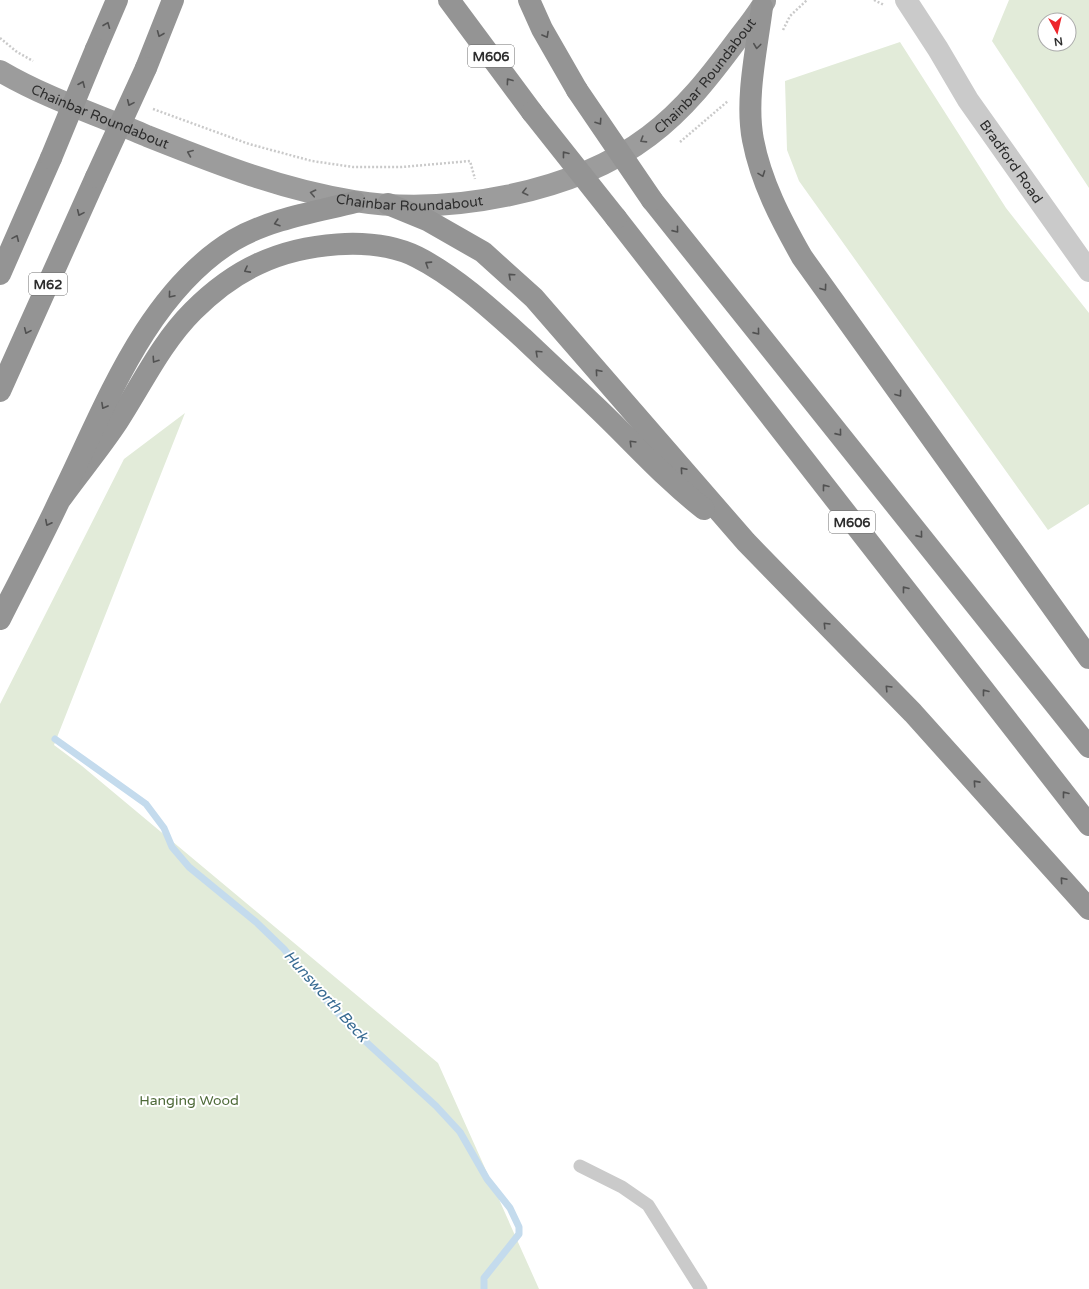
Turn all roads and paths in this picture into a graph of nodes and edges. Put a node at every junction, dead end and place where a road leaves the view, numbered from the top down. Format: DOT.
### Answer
graph roads {
  1 [pos="117,0"];
  2 [pos="174,0"];
  3 [pos="449,0"];
  4 [pos="529,0"];
  5 [pos="807,0"];
  6 [pos="906,0"];
  7 [pos="922,0"];
  8 [pos="764,3"];
  9 [pos="782,33"];
  10 [pos="0,38"];
  11 [pos="938,49"];
  12 [pos="37,63"];
  13 [pos="0,71"];
  14 [pos="753,85"];
  15 [pos="152,109"];
  16 [pos="676,145"];
  17 [pos="482,201"];
  18 [pos="355,202"];
  19 [pos="388,204"];
  20 [pos="1089,272"];
  21 [pos="0,274"];
  22 [pos="0,391"];
  23 [pos="62,497"];
  24 [pos="746,542"];
  25 [pos="0,619"];
  26 [pos="1089,658"];
  27 [pos="1089,747"];
  28 [pos="1089,825"];
  29 [pos="1089,909"];
  30 [pos="580,1166"];
  31 [pos="701,1289"];
  21 -- 1 [label="highway, one-way, bridge"];
  2 -- 22 [label="highway, M62, one-way, bridge"];
  28 -- 3 [label="highway, M606, one-way, bridge"];
  4 -- 27 [label="highway, M606, one-way, bridge"];
  5 -- 9 [label="path"];
  6 -- 11 [label="street, Bradford Road"];
  7 -- 11 [label="street, Bradford Road"];
  8 -- 14 [label="highway, one-way"];
  8 -- 17 [label="highway, Chainbar Roundabout, one-way"];
  10 -- 12 [label="path"];
  11 -- 20 [label="street, Bradford Road"];
  18 -- 13 [label="highway, Chainbar Roundabout, one-way"];
  14 -- 16 [label="path"];
  14 -- 26 [label="highway, one-way"];
  15 -- 17 [label="path"];
  17 -- 19 [label="highway, Chainbar Roundabout"];
  18 -- 19 [label="highway, Chainbar Roundabout"];
  18 -- 23 [label="highway, one-way"];
  24 -- 19 [label="highway, one-way"];
  24 -- 23 [label="highway, one-way"];
  23 -- 25 [label="highway, one-way"];
  29 -- 24 [label="highway, one-way"];
  30 -- 31 [label="lane"];
}
